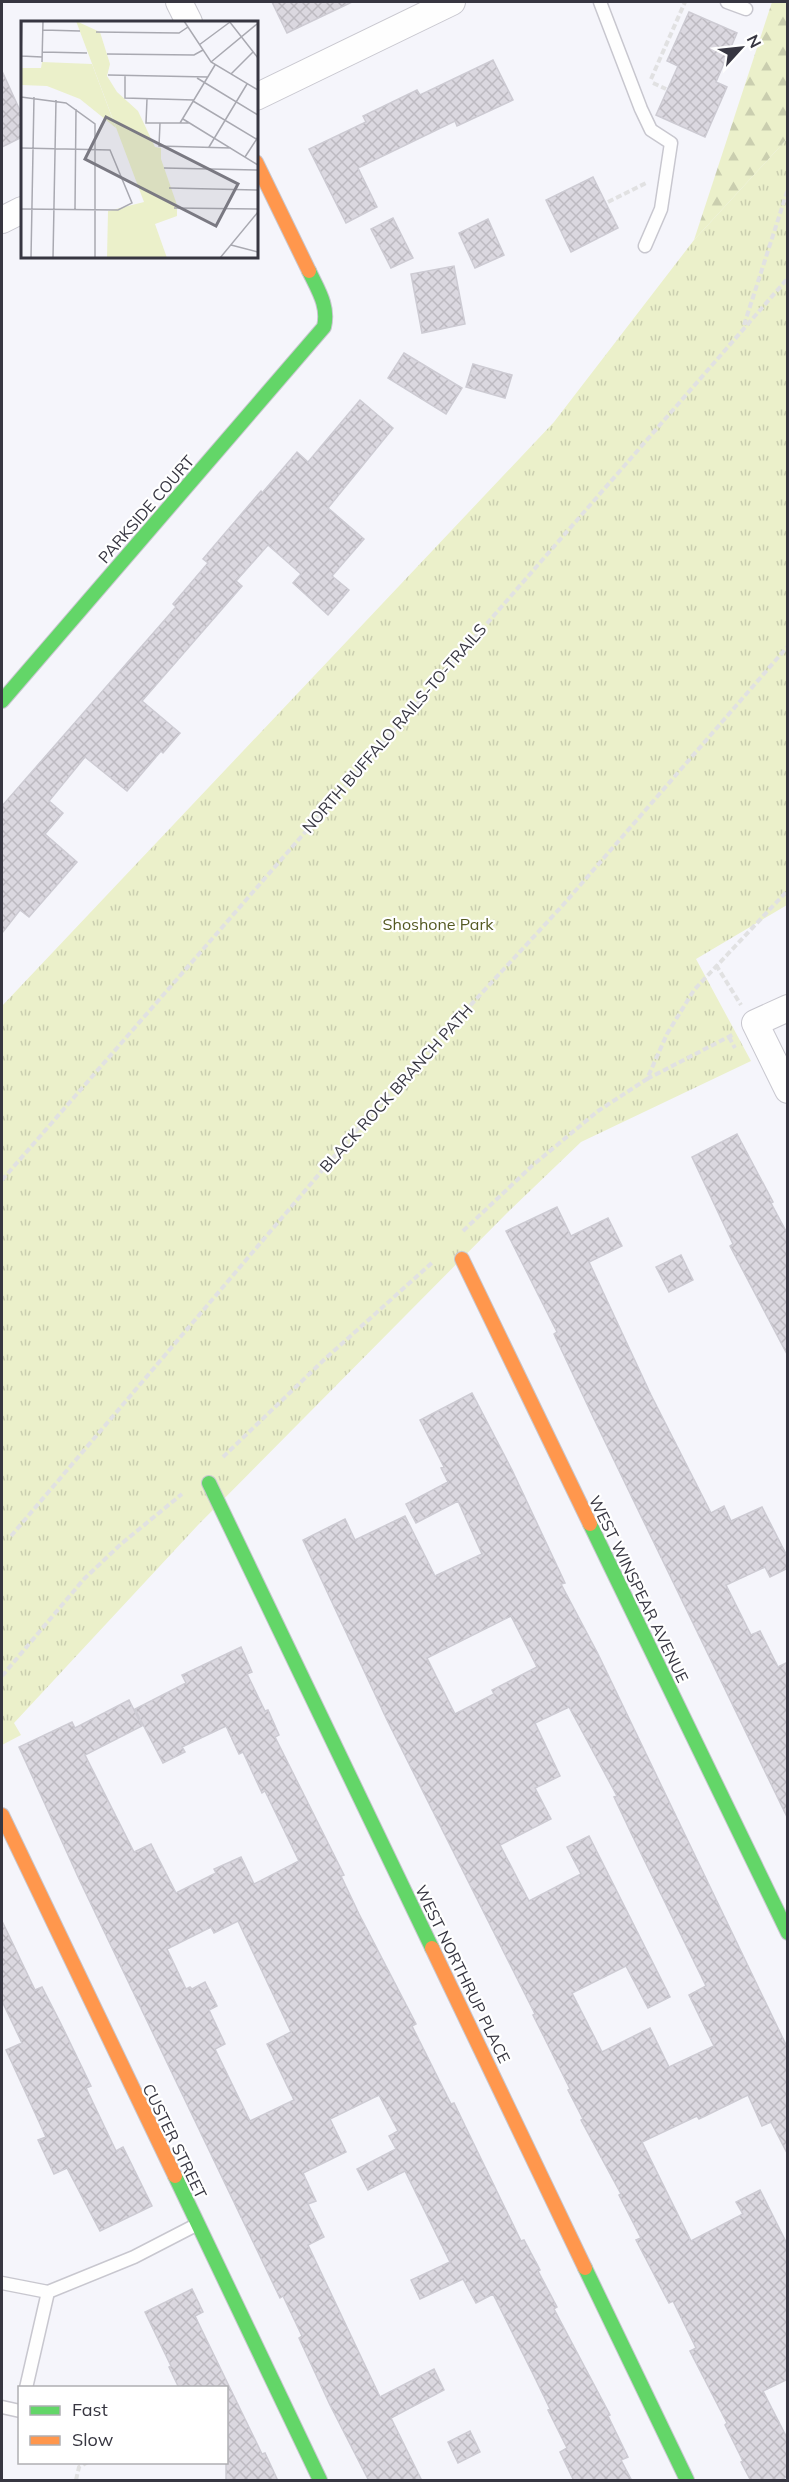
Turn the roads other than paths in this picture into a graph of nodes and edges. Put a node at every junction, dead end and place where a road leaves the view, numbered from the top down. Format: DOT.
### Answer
graph roads {
  1 [pos="179,2"];
  2 [pos="452,2"];
  3 [pos="600,2"];
  4 [pos="726,2"];
  5 [pos="746,9"];
  6 [pos="188,21"];
  7 [pos="258,96"];
  8 [pos="258,166"];
  9 [pos="21,210"];
  10 [pos="2,220"];
  11 [pos="645,246"];
  12 [pos="2,701"];
  13 [pos="788,1008"];
  14 [pos="788,1090"];
  15 [pos="462,1259"];
  16 [pos="209,1483"];
  17 [pos="2,1815"];
  18 [pos="788,1933"];
  19 [pos="197,2224"];
  20 [pos="2,2283"];
  21 [pos="48,2292"];
  22 [pos="26,2386"];
  23 [pos="2,2407"];
  24 [pos="18,2411"];
  25 [pos="320,2481"];
  26 [pos="687,2481"];
  1 -- 6 [label="street"];
  2 -- 7 [label="street"];
  3 -- 11 [label="lane"];
  4 -- 5 [label="lane"];
  8 -- 12 [label="street, PARKSIDE COURT"];
  9 -- 10 [label="street"];
  13 -- 14 [label="street"];
  15 -- 18 [label="street, WEST WINSPEAR AVENUE"];
  16 -- 26 [label="street, WEST NORTHRUP PLACE"];
  17 -- 19 [label="street, CUSTER STREET"];
  19 -- 21 [label="lane"];
  19 -- 25 [label="street, CUSTER STREET"];
  20 -- 21 [label="lane"];
  21 -- 22 [label="lane"];
  23 -- 24 [label="lane"];
}
